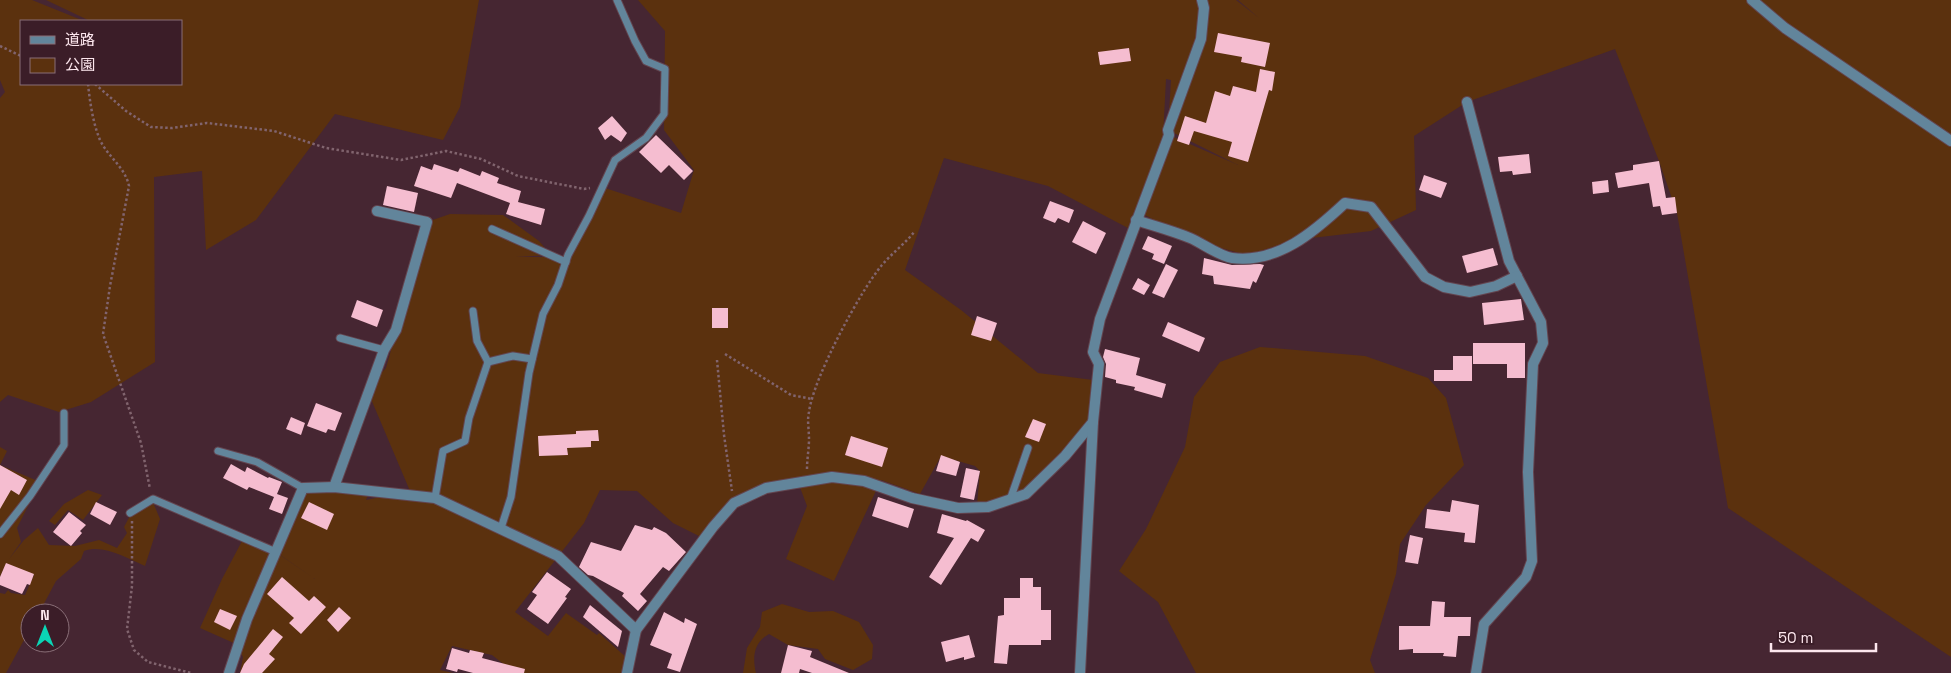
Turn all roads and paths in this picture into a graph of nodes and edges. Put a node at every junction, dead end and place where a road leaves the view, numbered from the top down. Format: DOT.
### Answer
graph roads {
  1 [pos="617,0"];
  2 [pos="1202,0"];
  3 [pos="1752,0"];
  4 [pos="0,46"];
  5 [pos="20,56"];
  6 [pos="88,85"];
  7 [pos="96,85"];
  8 [pos="1466,102"];
  9 [pos="1951,141"];
  10 [pos="602,187"];
  11 [pos="377,211"];
  12 [pos="1136,220"];
  13 [pos="492,229"];
  14 [pos="914,232"];
  15 [pos="566,262"];
  16 [pos="1517,276"];
  17 [pos="473,311"];
  18 [pos="340,338"];
  19 [pos="384,350"];
  20 [pos="725,354"];
  21 [pos="532,359"];
  22 [pos="717,360"];
  23 [pos="488,362"];
  24 [pos="812,399"];
  25 [pos="64,413"];
  26 [pos="1093,422"];
  27 [pos="1028,448"];
  28 [pos="218,451"];
  29 [pos="807,481"];
  30 [pos="334,487"];
  31 [pos="303,488"];
  32 [pos="436,498"];
  33 [pos="152,500"];
  34 [pos="1010,500"];
  35 [pos="734,503"];
  36 [pos="131,513"];
  37 [pos="501,528"];
  38 [pos="0,534"];
  39 [pos="276,552"];
  40 [pos="636,630"];
  41 [pos="192,673"];
  42 [pos="229,673"];
  43 [pos="627,673"];
  44 [pos="1080,673"];
  45 [pos="1476,673"];
  1 -- 10 [label="lane"];
  2 -- 12 [label="street"];
  3 -- 9 [label="street"];
  4 -- 5 [label="path"];
  6 -- 33 [label="path"];
  7 -- 10 [label="path"];
  8 -- 16 [label="street"];
  10 -- 15 [label="lane"];
  11 -- 19 [label="street"];
  12 -- 16 [label="street"];
  12 -- 26 [label="street"];
  13 -- 15 [label="lane"];
  14 -- 24 [label="path"];
  15 -- 21 [label="lane"];
  16 -- 45 [label="street"];
  17 -- 23 [label="lane"];
  18 -- 19 [label="lane"];
  19 -- 30 [label="street"];
  20 -- 24 [label="path"];
  21 -- 23 [label="lane"];
  21 -- 37 [label="lane"];
  22 -- 35 [label="path"];
  23 -- 32 [label="lane"];
  24 -- 29 [label="path"];
  25 -- 38 [label="lane"];
  26 -- 34 [label="street"];
  26 -- 44 [label="street"];
  27 -- 34 [label="lane"];
  28 -- 31 [label="lane"];
  29 -- 34 [label="street"];
  29 -- 35 [label="street"];
  30 -- 31 [label="street"];
  30 -- 32 [label="street"];
  31 -- 39 [label="street"];
  32 -- 37 [label="street"];
  33 -- 36 [label="lane"];
  33 -- 39 [label="lane"];
  35 -- 40 [label="street"];
  36 -- 41 [label="path"];
  37 -- 40 [label="street"];
  39 -- 42 [label="street"];
  40 -- 43 [label="street"];
}
